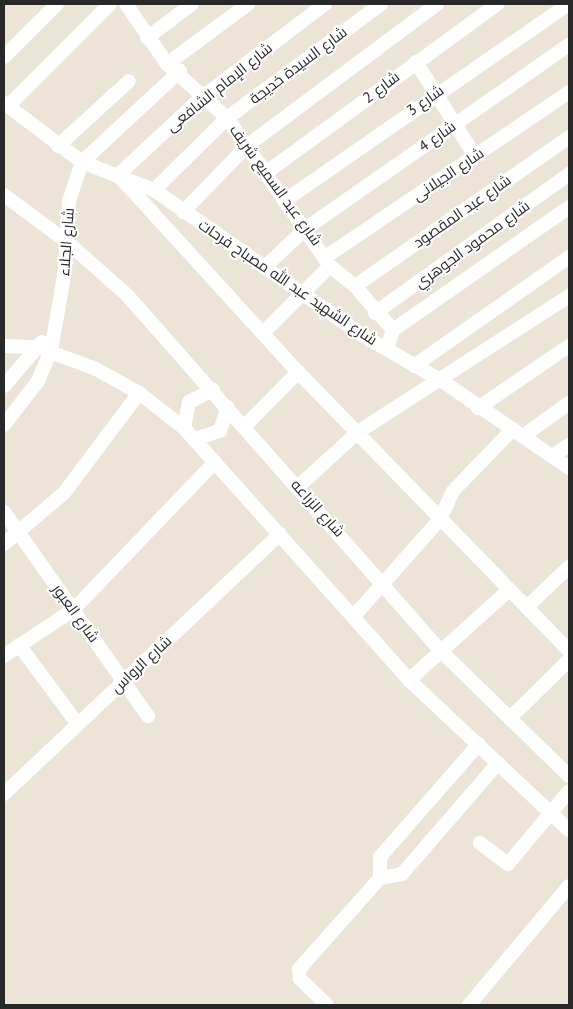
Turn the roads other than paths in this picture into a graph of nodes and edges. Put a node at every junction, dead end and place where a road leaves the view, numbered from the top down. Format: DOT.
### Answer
graph roads {
  1 [pos="57,4"];
  2 [pos="110,4"];
  3 [pos="126,4"];
  4 [pos="192,4"];
  5 [pos="248,4"];
  6 [pos="325,4"];
  7 [pos="381,4"];
  8 [pos="437,4"];
  9 [pos="497,4"];
  10 [pos="568,4"];
  11 [pos="147,38"];
  12 [pos="569,45"];
  13 [pos="4,57"];
  14 [pos="416,62"];
  15 [pos="167,64"];
  16 [pos="180,72"];
  17 [pos="129,81"];
  18 [pos="569,92"];
  19 [pos="435,93"];
  20 [pos="201,98"];
  21 [pos="6,105"];
  22 [pos="227,118"];
  23 [pos="454,124"];
  24 [pos="569,137"];
  25 [pos="248,145"];
  26 [pos="58,146"];
  27 [pos="475,156"];
  28 [pos="82,162"];
  29 [pos="267,172"];
  30 [pos="569,174"];
  31 [pos="118,175"];
  32 [pos="154,190"];
  33 [pos="4,195"];
  34 [pos="284,200"];
  35 [pos="569,207"];
  36 [pos="182,212"];
  37 [pos="306,229"];
  38 [pos="66,241"];
  39 [pos="569,257"];
  40 [pos="328,261"];
  41 [pos="266,266"];
  42 [pos="355,286"];
  43 [pos="306,293"];
  44 [pos="569,296"];
  45 [pos="375,314"];
  46 [pos="58,324"];
  47 [pos="393,330"];
  48 [pos="264,332"];
  49 [pos="4,346"];
  50 [pos="569,346"];
  51 [pos="37,347"];
  52 [pos="387,348"];
  53 [pos="51,352"];
  54 [pos="414,366"];
  55 [pos="298,372"];
  56 [pos="442,381"];
  57 [pos="4,386"];
  58 [pos="213,390"];
  59 [pos="139,393"];
  60 [pos="569,403"];
  61 [pos="228,407"];
  62 [pos="478,408"];
  63 [pos="4,425"];
  64 [pos="245,426"];
  65 [pos="184,428"];
  66 [pos="358,432"];
  67 [pos="518,432"];
  68 [pos="195,439"];
  69 [pos="569,445"];
  70 [pos="552,456"];
  71 [pos="215,462"];
  72 [pos="569,468"];
  73 [pos="299,486"];
  74 [pos="4,512"];
  75 [pos="440,519"];
  76 [pos="20,533"];
  77 [pos="280,534"];
  78 [pos="4,544"];
  79 [pos="569,567"];
  80 [pos="386,583"];
  81 [pos="508,591"];
  82 [pos="528,606"];
  83 [pos="73,610"];
  84 [pos="354,616"];
  85 [pos="19,645"];
  86 [pos="569,651"];
  87 [pos="443,653"];
  88 [pos="4,656"];
  89 [pos="569,660"];
  90 [pos="124,680"];
  91 [pos="409,680"];
  92 [pos="148,716"];
  93 [pos="510,718"];
  94 [pos="77,723"];
  95 [pos="479,744"];
  96 [pos="498,763"];
  97 [pos="569,776"];
  98 [pos="569,792"];
  99 [pos="4,794"];
  100 [pos="551,814"];
  101 [pos="569,830"];
  102 [pos="480,843"];
  103 [pos="380,878"];
  104 [pos="569,886"];
  105 [pos="327,1005"];
  106 [pos="469,1005"];
  1 -- 13 [label="street"];
  2 -- 21 [label="street"];
  3 -- 11 [label="street, شارع عبد السميع شريف"];
  4 -- 11 [label="street"];
  5 -- 15 [label="street"];
  6 -- 20 [label="street, شارع الإمام الشافعى"];
  7 -- 22 [label="street, شارع السيدة خديجة"];
  8 -- 25 [label="street"];
  9 -- 14 [label="street, شارع 2"];
  10 -- 19 [label="street, شارع 3"];
  11 -- 15 [label="street, شارع عبد السميع شريف"];
  12 -- 23 [label="street, شارع 4"];
  14 -- 19 [label="street"];
  14 -- 29 [label="street, شارع 2"];
  15 -- 16 [label="street, شارع عبد السميع شريف"];
  16 -- 20 [label="street, شارع عبد السميع شريف"];
  16 -- 28 [label="street"];
  17 -- 26 [label="street"];
  18 -- 27 [label="street, شارع الجيلانى"];
  19 -- 23 [label="street"];
  19 -- 34 [label="street, شارع 3"];
  20 -- 22 [label="street, شارع عبد السميع شريف"];
  20 -- 31 [label="street, شارع الإمام الشافعى"];
  21 -- 26 [label="street, شارع الشهيد عبد الله مصباح فرحات"];
  22 -- 25 [label="street, شارع عبد السميع شريف"];
  22 -- 32 [label="street, شارع السيدة خديجة"];
  23 -- 27 [label="street"];
  23 -- 37 [label="street, شارع 4"];
  24 -- 42 [label="street, شارع عبد المقصود"];
  25 -- 29 [label="street, شارع عبد السميع شريف"];
  25 -- 36 [label="street"];
  26 -- 28 [label="street, شارع الشهيد عبد الله مصباح فرحات"];
  27 -- 40 [label="street, شارع الجيلانى"];
  28 -- 31 [label="street, شارع الشهيد عبد الله مصباح فرحات"];
  28 -- 38 [label="street, شارع الجلاء"];
  29 -- 34 [label="street, شارع عبد السميع شريف"];
  30 -- 45 [label="street, شارع محمود الجوهري"];
  31 -- 32 [label="street, شارع الشهيد عبد الله مصباح فرحات"];
  31 -- 48 [label="street"];
  32 -- 36 [label="street, شارع الشهيد عبد الله مصباح فرحات"];
  33 -- 38 [label="street, شارع الزراعه"];
  34 -- 37 [label="street, شارع عبد السميع شريف"];
  35 -- 47 [label="street"];
  36 -- 41 [label="street, شارع الشهيد عبد الله مصباح فرحات"];
  37 -- 40 [label="street, شارع عبد السميع شريف"];
  37 -- 41 [label="street, شارع 4"];
  38 -- 46 [label="street, شارع الجلاء"];
  38 -- 58 [label="street, شارع الزراعه"];
  39 -- 54 [label="street"];
  40 -- 42 [label="street, شارع عبد السميع شريف"];
  40 -- 43 [label="street, شارع الجيلانى"];
  41 -- 43 [label="street, شارع الشهيد عبد الله مصباح فرحات"];
  42 -- 45 [label="street, شارع عبد السميع شريف"];
  43 -- 48 [label="street, شارع الجيلانى"];
  43 -- 52 [label="street, شارع الشهيد عبد الله مصباح فرحات"];
  44 -- 56 [label="street"];
  45 -- 47 [label="street, شارع عبد السميع شريف"];
  46 -- 51 [label="street"];
  46 -- 53 [label="street, شارع الجلاء"];
  47 -- 52 [label="street"];
  48 -- 55 [label="street"];
  49 -- 51 [label="street"];
  50 -- 62 [label="street"];
  51 -- 53 [label="street"];
  51 -- 57 [label="street"];
  52 -- 54 [label="street, شارع الشهيد عبد الله مصباح فرحات"];
  53 -- 59 [label="street"];
  53 -- 63 [label="street, شارع الجلاء"];
  54 -- 56 [label="street, شارع الشهيد عبد الله مصباح فرحات"];
  55 -- 64 [label="street"];
  55 -- 66 [label="street"];
  56 -- 62 [label="street, شارع الشهيد عبد الله مصباح فرحات"];
  56 -- 66 [label="street"];
  58 -- 61 [label="street, شارع الزراعه"];
  58 -- 65 [label="street"];
  59 -- 65 [label="street"];
  59 -- 76 [label="street"];
  60 -- 67 [label="street"];
  61 -- 64 [label="street, شارع الزراعه"];
  61 -- 68 [label="street"];
  62 -- 67 [label="street, شارع الشهيد عبد الله مصباح فرحات"];
  64 -- 73 [label="street, شارع الزراعه"];
  65 -- 68 [label="street"];
  66 -- 73 [label="street"];
  66 -- 75 [label="street"];
  67 -- 70 [label="street, شارع الشهيد عبد الله مصباح فرحات"];
  67 -- 75 [label="street"];
  68 -- 71 [label="street"];
  69 -- 70 [label="street"];
  70 -- 72 [label="street, شارع الشهيد عبد الله مصباح فرحات"];
  71 -- 77 [label="street"];
  71 -- 83 [label="street"];
  73 -- 80 [label="street, شارع الزراعه"];
  74 -- 76 [label="street, شارع العبور"];
  75 -- 80 [label="street"];
  75 -- 81 [label="street"];
  76 -- 78 [label="street"];
  76 -- 83 [label="street, شارع العبور"];
  77 -- 84 [label="street"];
  77 -- 90 [label="street, شارع الرواس"];
  79 -- 82 [label="street"];
  80 -- 84 [label="street"];
  80 -- 87 [label="street, شارع الزراعه"];
  81 -- 82 [label="street"];
  81 -- 87 [label="street"];
  82 -- 86 [label="street"];
  83 -- 85 [label="street"];
  83 -- 90 [label="street, شارع العبور"];
  84 -- 91 [label="street"];
  85 -- 88 [label="street"];
  85 -- 94 [label="street"];
  87 -- 91 [label="street"];
  87 -- 93 [label="street, شارع الزراعه"];
  89 -- 93 [label="street"];
  90 -- 92 [label="street, شارع العبور"];
  90 -- 94 [label="street, شارع الرواس"];
  91 -- 95 [label="street"];
  93 -- 97 [label="street, شارع الزراعه"];
  94 -- 99 [label="street, شارع الرواس"];
  95 -- 96 [label="street"];
  95 -- 103 [label="street"];
  96 -- 100 [label="street"];
  96 -- 103 [label="street"];
  98 -- 100 [label="street"];
  100 -- 101 [label="street"];
  100 -- 102 [label="street"];
  103 -- 105 [label="street"];
  104 -- 106 [label="street"];
}
